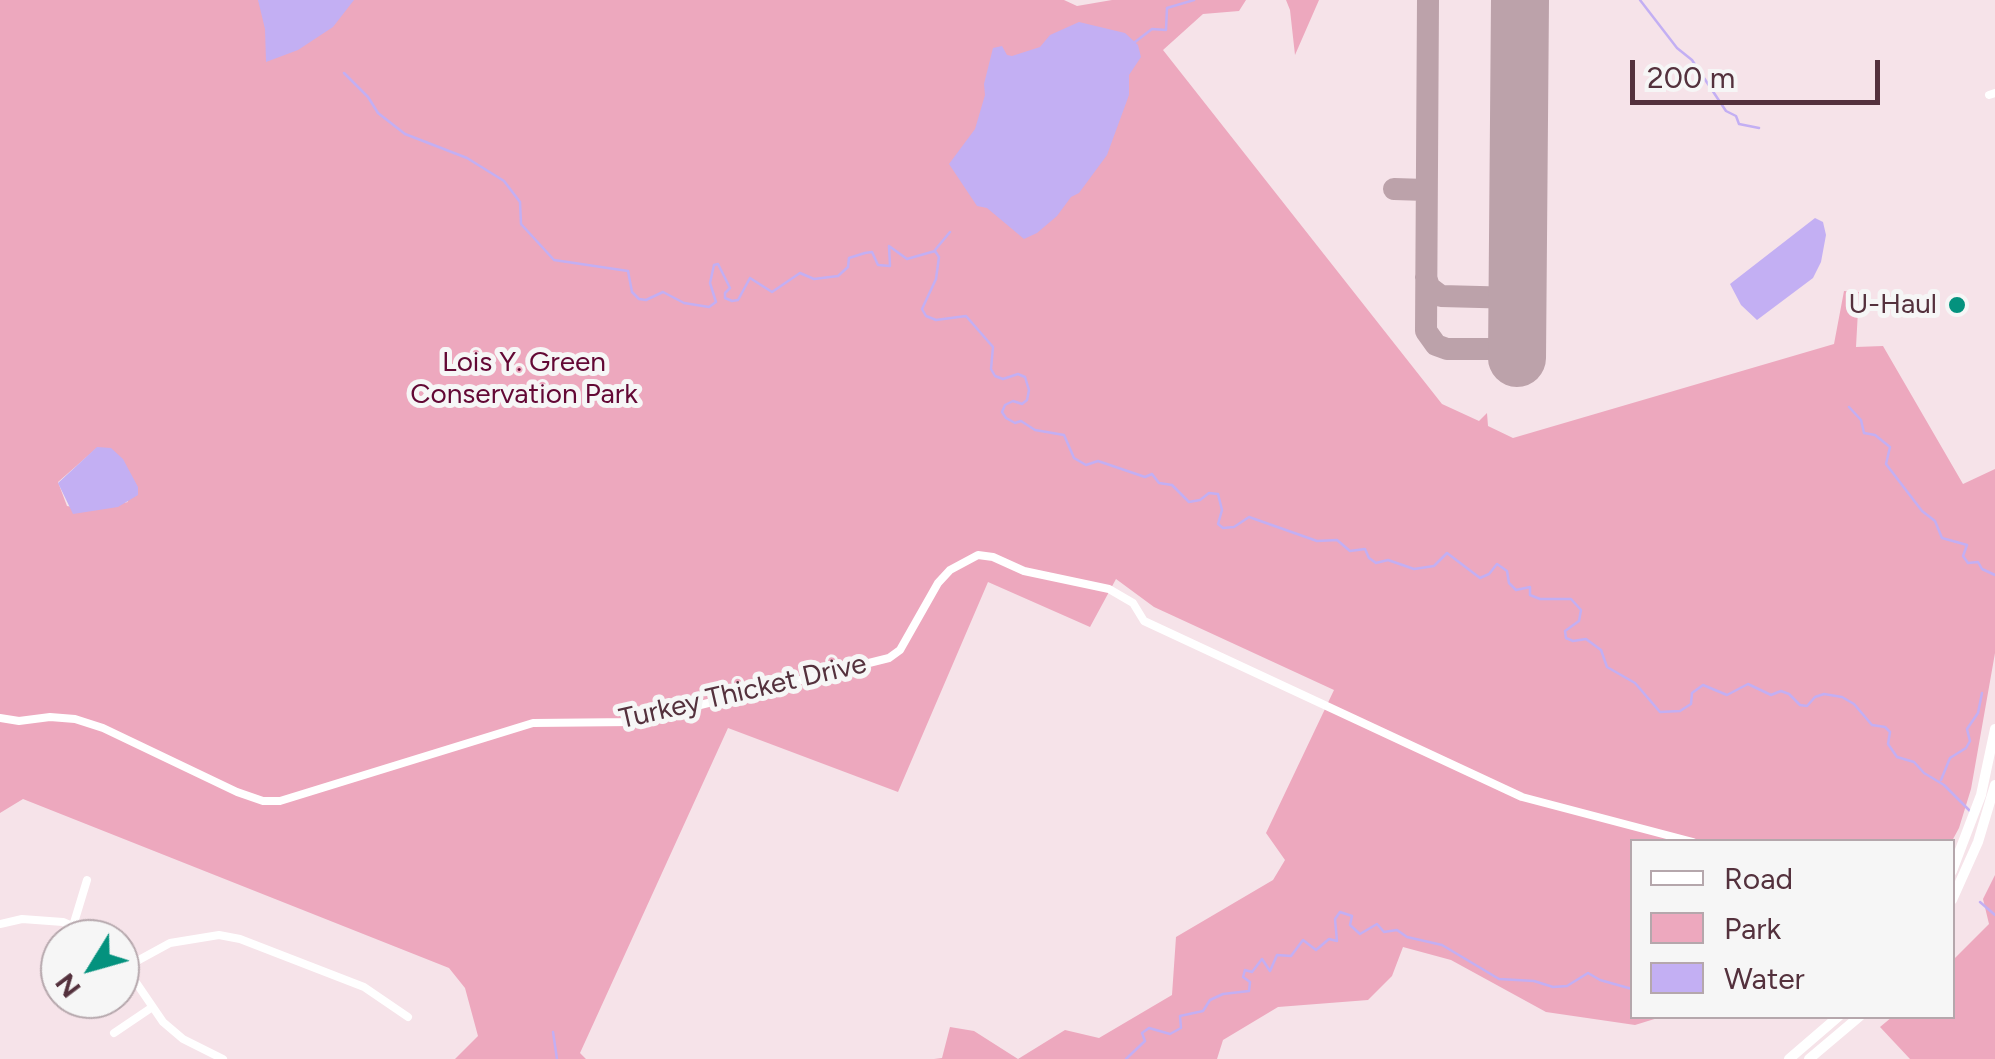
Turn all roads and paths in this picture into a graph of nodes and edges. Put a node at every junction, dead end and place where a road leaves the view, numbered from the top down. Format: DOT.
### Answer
graph roads {
  1 [pos="0,718"];
  2 [pos="1995,729"];
  3 [pos="1995,785"];
  4 [pos="1683,839"];
  5 [pos="1955,863"];
  6 [pos="87,880"];
  7 [pos="1955,893"];
  8 [pos="75,919"];
  9 [pos="40,921"];
  10 [pos="0,924"];
  11 [pos="140,956"];
  12 [pos="140,990"];
  13 [pos="151,1008"];
  14 [pos="408,1017"];
  15 [pos="1836,1019"];
  16 [pos="1856,1019"];
  17 [pos="114,1033"];
  18 [pos="223,1059"];
  19 [pos="1789,1059"];
  20 [pos="1808,1059"];
  1 -- 4 [label="street, Turkey Thicket Drive"];
  2 -- 5 [label="main road"];
  3 -- 7 [label="main road"];
  6 -- 8 [label="street"];
  9 -- 10 [label="street"];
  11 -- 14 [label="street"];
  12 -- 13 [label="street"];
  13 -- 17 [label="street"];
  13 -- 18 [label="street"];
  15 -- 19 [label="main road"];
  16 -- 20 [label="main road"];
}
